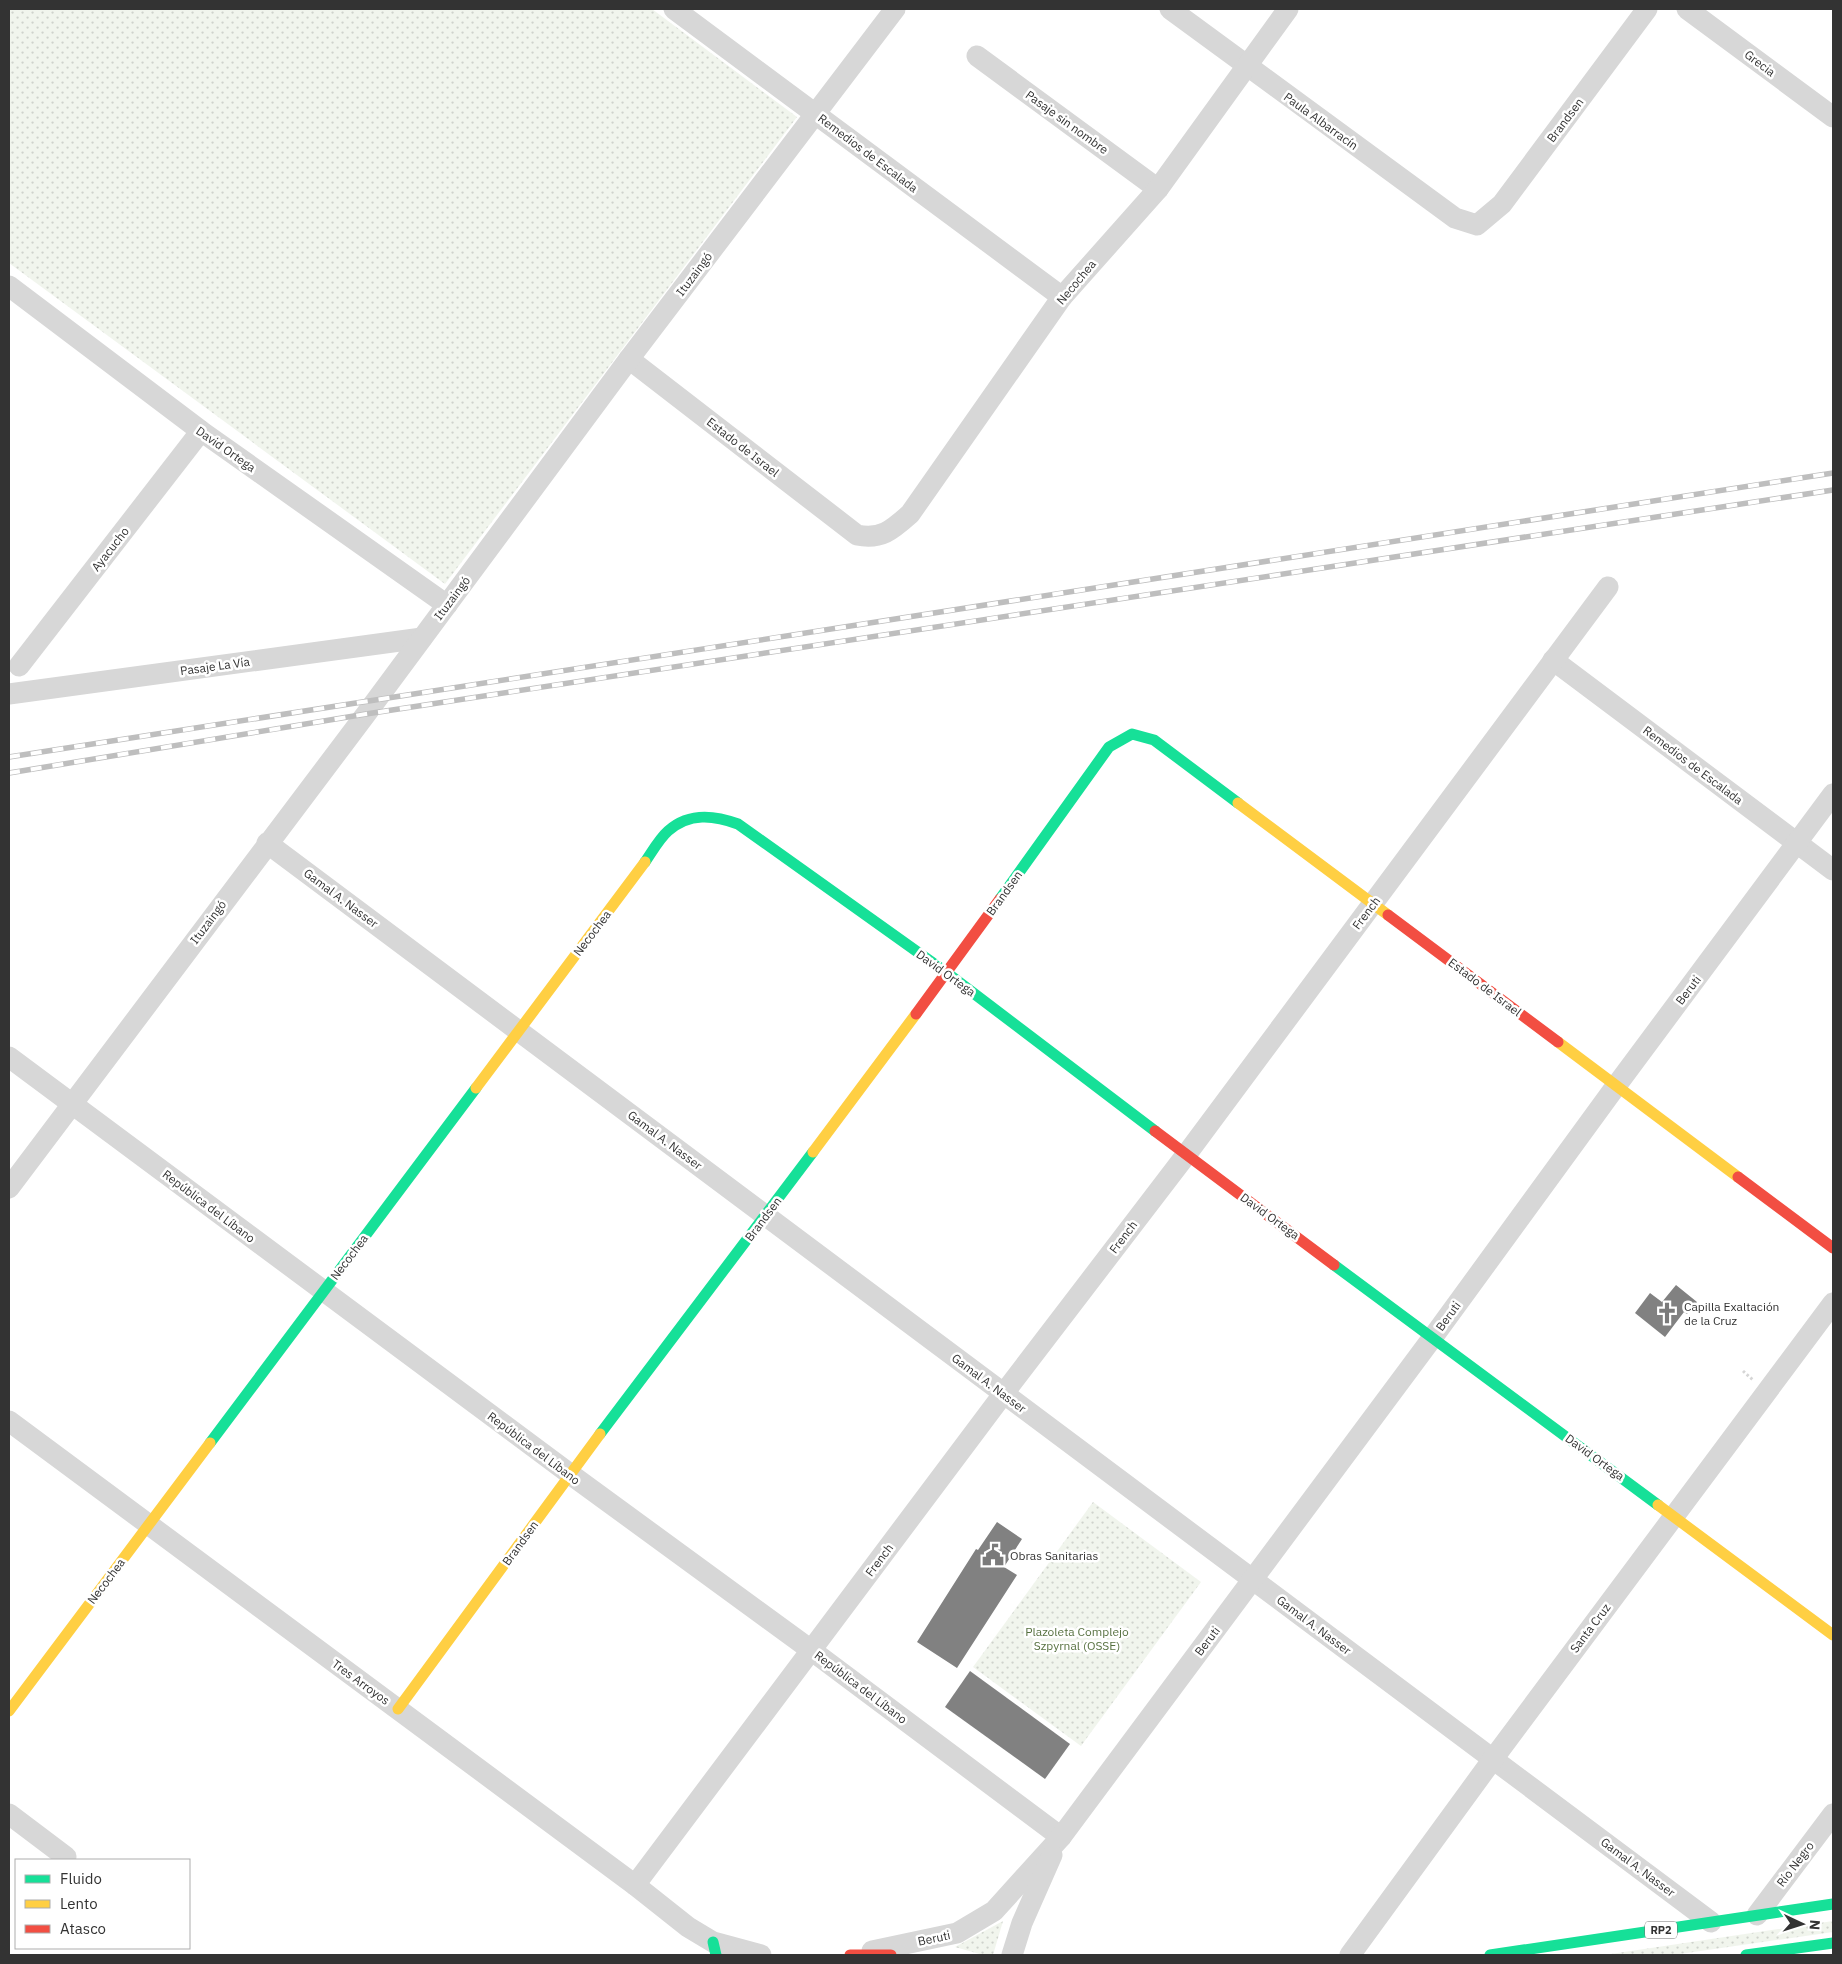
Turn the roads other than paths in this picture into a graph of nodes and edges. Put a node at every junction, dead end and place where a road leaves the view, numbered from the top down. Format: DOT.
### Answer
graph roads {
  1 [pos="674,9"];
  2 [pos="895,9"];
  3 [pos="1170,9"];
  4 [pos="1288,9"];
  5 [pos="1648,9"];
  6 [pos="1688,9"];
  7 [pos="977,56"];
  8 [pos="1247,67"];
  9 [pos="816,114"];
  10 [pos="1833,117"];
  11 [pos="1158,189"];
  12 [pos="1477,226"];
  13 [pos="9,286"];
  14 [pos="1062,297"];
  15 [pos="629,359"];
  16 [pos="200,431"];
  17 [pos="857,535"];
  18 [pos="1608,586"];
  19 [pos="447,605"];
  20 [pos="422,638"];
  21 [pos="1554,660"];
  22 [pos="14,663"];
  23 [pos="18,693"];
  24 [pos="1132,734"];
  25 [pos="1833,794"];
  26 [pos="699,816"];
  27 [pos="1797,842"];
  28 [pos="268,843"];
  29 [pos="1833,870"];
  30 [pos="1373,904"];
  31 [pos="946,973"];
  32 [pos="519,1031"];
  33 [pos="9,1057"];
  34 [pos="1616,1086"];
  35 [pos="72,1104"];
  36 [pos="1186,1155"];
  37 [pos="9,1188"];
  38 [pos="766,1216"];
  39 [pos="1833,1248"];
  40 [pos="323,1291"];
  41 [pos="1833,1303"];
  42 [pos="1433,1337"];
  43 [pos="1004,1393"];
  44 [pos="9,1421"];
  45 [pos="570,1474"];
  46 [pos="1674,1516"];
  47 [pos="148,1524"];
  48 [pos="1253,1579"];
  49 [pos="1833,1635"];
  50 [pos="811,1650"];
  51 [pos="398,1709"];
  52 [pos="9,1711"];
  53 [pos="1493,1759"];
  54 [pos="9,1814"];
  55 [pos="1833,1814"];
  56 [pos="1061,1837"];
  57 [pos="66,1857"];
  58 [pos="635,1885"];
  59 [pos="1833,1904"];
  60 [pos="1757,1915"];
  61 [pos="1712,1922"];
  62 [pos="1833,1943"];
  63 [pos="714,1949"];
  64 [pos="855,1954"];
  65 [pos="760,1955"];
  66 [pos="891,1955"];
  67 [pos="1012,1955"];
  68 [pos="1350,1955"];
  69 [pos="1490,1955"];
  70 [pos="1753,1955"];
  1 -- 9 [label="street, Remedios de Escalada"];
  2 -- 9 [label="street, Ituzaingó"];
  3 -- 8 [label="street, Paula Albarracín"];
  4 -- 8 [label="street, Necochea"];
  5 -- 12 [label="street, Brandsen"];
  6 -- 10 [label="street, Grecia"];
  7 -- 11 [label="street, Pasaje sin nombre"];
  8 -- 11 [label="street, Necochea"];
  8 -- 12 [label="street, Paula Albarracín"];
  9 -- 14 [label="street, Remedios de Escalada"];
  9 -- 15 [label="street, Ituzaingó"];
  11 -- 14 [label="street, Necochea"];
  13 -- 16 [label="street, David Ortega"];
  14 -- 17 [label="street, Necochea"];
  15 -- 17 [label="street, Estado de Israel"];
  15 -- 19 [label="street, Ituzaingó"];
  16 -- 19 [label="street, David Ortega"];
  16 -- 22 [label="street, Ayacucho"];
  18 -- 21 [label="street, French"];
  19 -- 20 [label="street, Ituzaingó"];
  20 -- 23 [label="street, Pasaje La Vía"];
  20 -- 28 [label="street, Ituzaingó"];
  21 -- 27 [label="street, Remedios de Escalada"];
  21 -- 30 [label="street, French"];
  22 -- 23 [label="street"];
  24 -- 30 [label="main road, Estado de Israel"];
  24 -- 31 [label="main road, Brandsen"];
  25 -- 27 [label="street, Beruti"];
  26 -- 31 [label="main road, David Ortega"];
  26 -- 32 [label="main road, Necochea"];
  27 -- 29 [label="street, Remedios de Escalada"];
  27 -- 34 [label="street, Beruti"];
  28 -- 32 [label="street, Gamal A. Nasser"];
  28 -- 35 [label="street, Ituzaingó"];
  30 -- 34 [label="main road, Estado de Israel"];
  30 -- 36 [label="street, French"];
  31 -- 36 [label="main road, David Ortega"];
  31 -- 38 [label="main road, Brandsen"];
  32 -- 38 [label="street, Gamal A. Nasser"];
  32 -- 40 [label="main road, Necochea"];
  33 -- 35 [label="street, República del Líbano"];
  34 -- 39 [label="main road, Estado de Israel"];
  34 -- 42 [label="street, Beruti"];
  35 -- 37 [label="street, Ituzaingó"];
  35 -- 40 [label="street, República del Líbano"];
  36 -- 42 [label="main road, David Ortega"];
  36 -- 43 [label="street, French"];
  38 -- 43 [label="street, Gamal A. Nasser"];
  38 -- 45 [label="main road, Brandsen"];
  40 -- 45 [label="street, República del Líbano"];
  40 -- 47 [label="main road, Necochea"];
  41 -- 46 [label="street, Santa Cruz"];
  42 -- 46 [label="main road, David Ortega"];
  42 -- 48 [label="street, Beruti"];
  43 -- 48 [label="street, Gamal A. Nasser"];
  43 -- 50 [label="street, French"];
  44 -- 47 [label="street, Tres Arroyos"];
  45 -- 50 [label="street, República del Líbano"];
  45 -- 51 [label="main road, Brandsen"];
  46 -- 49 [label="main road, David Ortega"];
  46 -- 53 [label="street, Santa Cruz"];
  47 -- 51 [label="street, Tres Arroyos"];
  47 -- 52 [label="main road, Necochea"];
  48 -- 53 [label="street, Gamal A. Nasser"];
  48 -- 56 [label="street, Beruti"];
  50 -- 56 [label="street, República del Líbano"];
  50 -- 58 [label="street, French"];
  51 -- 58 [label="street, Tres Arroyos"];
  53 -- 61 [label="street, Gamal A. Nasser"];
  53 -- 68 [label="street, Santa Cruz"];
  54 -- 57 [label="street"];
  55 -- 60 [label="street, Río Negro"];
  56 -- 64 [label="street, Beruti"];
  56 -- 67 [label="street, Beruti"];
  58 -- 63 [label="street, Tres Arroyos"];
  59 -- 60 [label="main road, RP2"];
  60 -- 61 [label="main road, RP2"];
  61 -- 69 [label="main road, RP2"];
  62 -- 70 [label="main road"];
  63 -- 65 [label="street, Tres Arroyos"];
  64 -- 66 [label="main road"];
}
